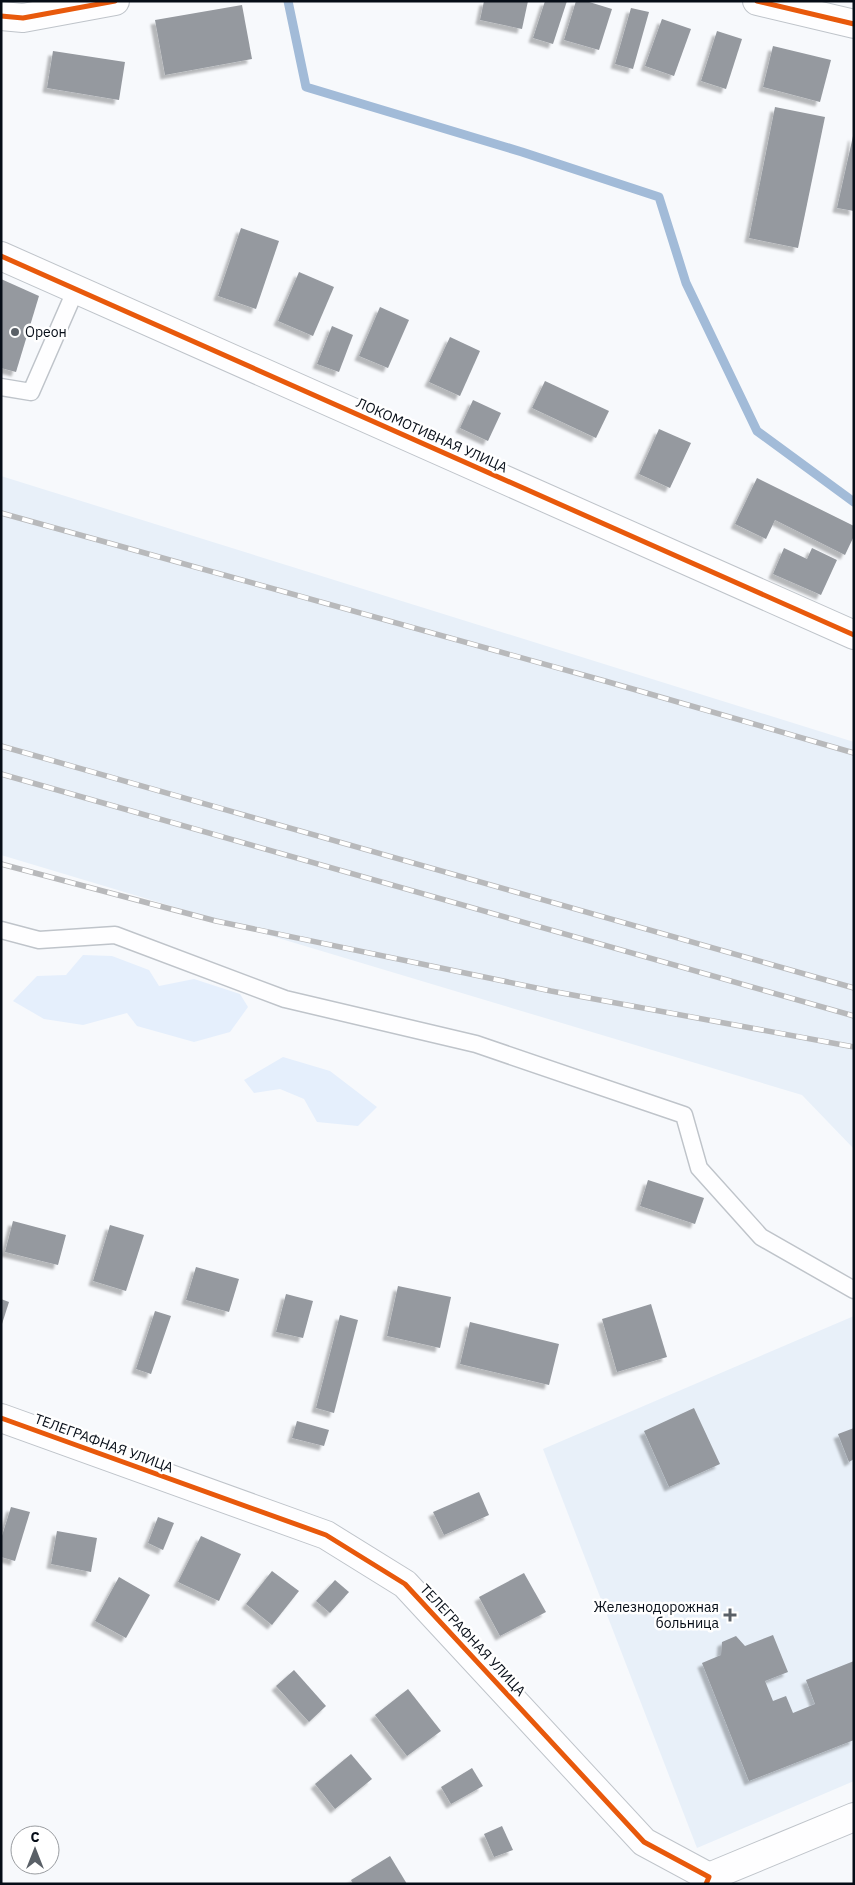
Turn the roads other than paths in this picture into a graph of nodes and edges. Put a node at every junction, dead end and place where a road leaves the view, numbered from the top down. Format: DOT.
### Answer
graph roads {
  1 [pos="115,1"];
  2 [pos="756,1"];
  3 [pos="12,17"];
  4 [pos="854,24"];
  5 [pos="1,34"];
  6 [pos="1,256"];
  7 [pos="76,289"];
  8 [pos="1,387"];
  9 [pos="854,635"];
  10 [pos="1,930"];
  11 [pos="854,1290"];
  12 [pos="2,1418"];
  13 [pos="854,1817"];
  14 [pos="708,1881"];
  1 -- 3 [label="street"];
  2 -- 4 [label="street"];
  3 -- 5 [label="street"];
  6 -- 7 [label="street, ЛОКОМОТИВНАЯ УЛИЦА"];
  7 -- 8 [label="lane"];
  7 -- 9 [label="street, ЛОКОМОТИВНАЯ УЛИЦА"];
  10 -- 11 [label="lane"];
  12 -- 14 [label="street, ТЕЛЕГРАФНАЯ УЛИЦА"];
  13 -- 14 [label="street"];
}
